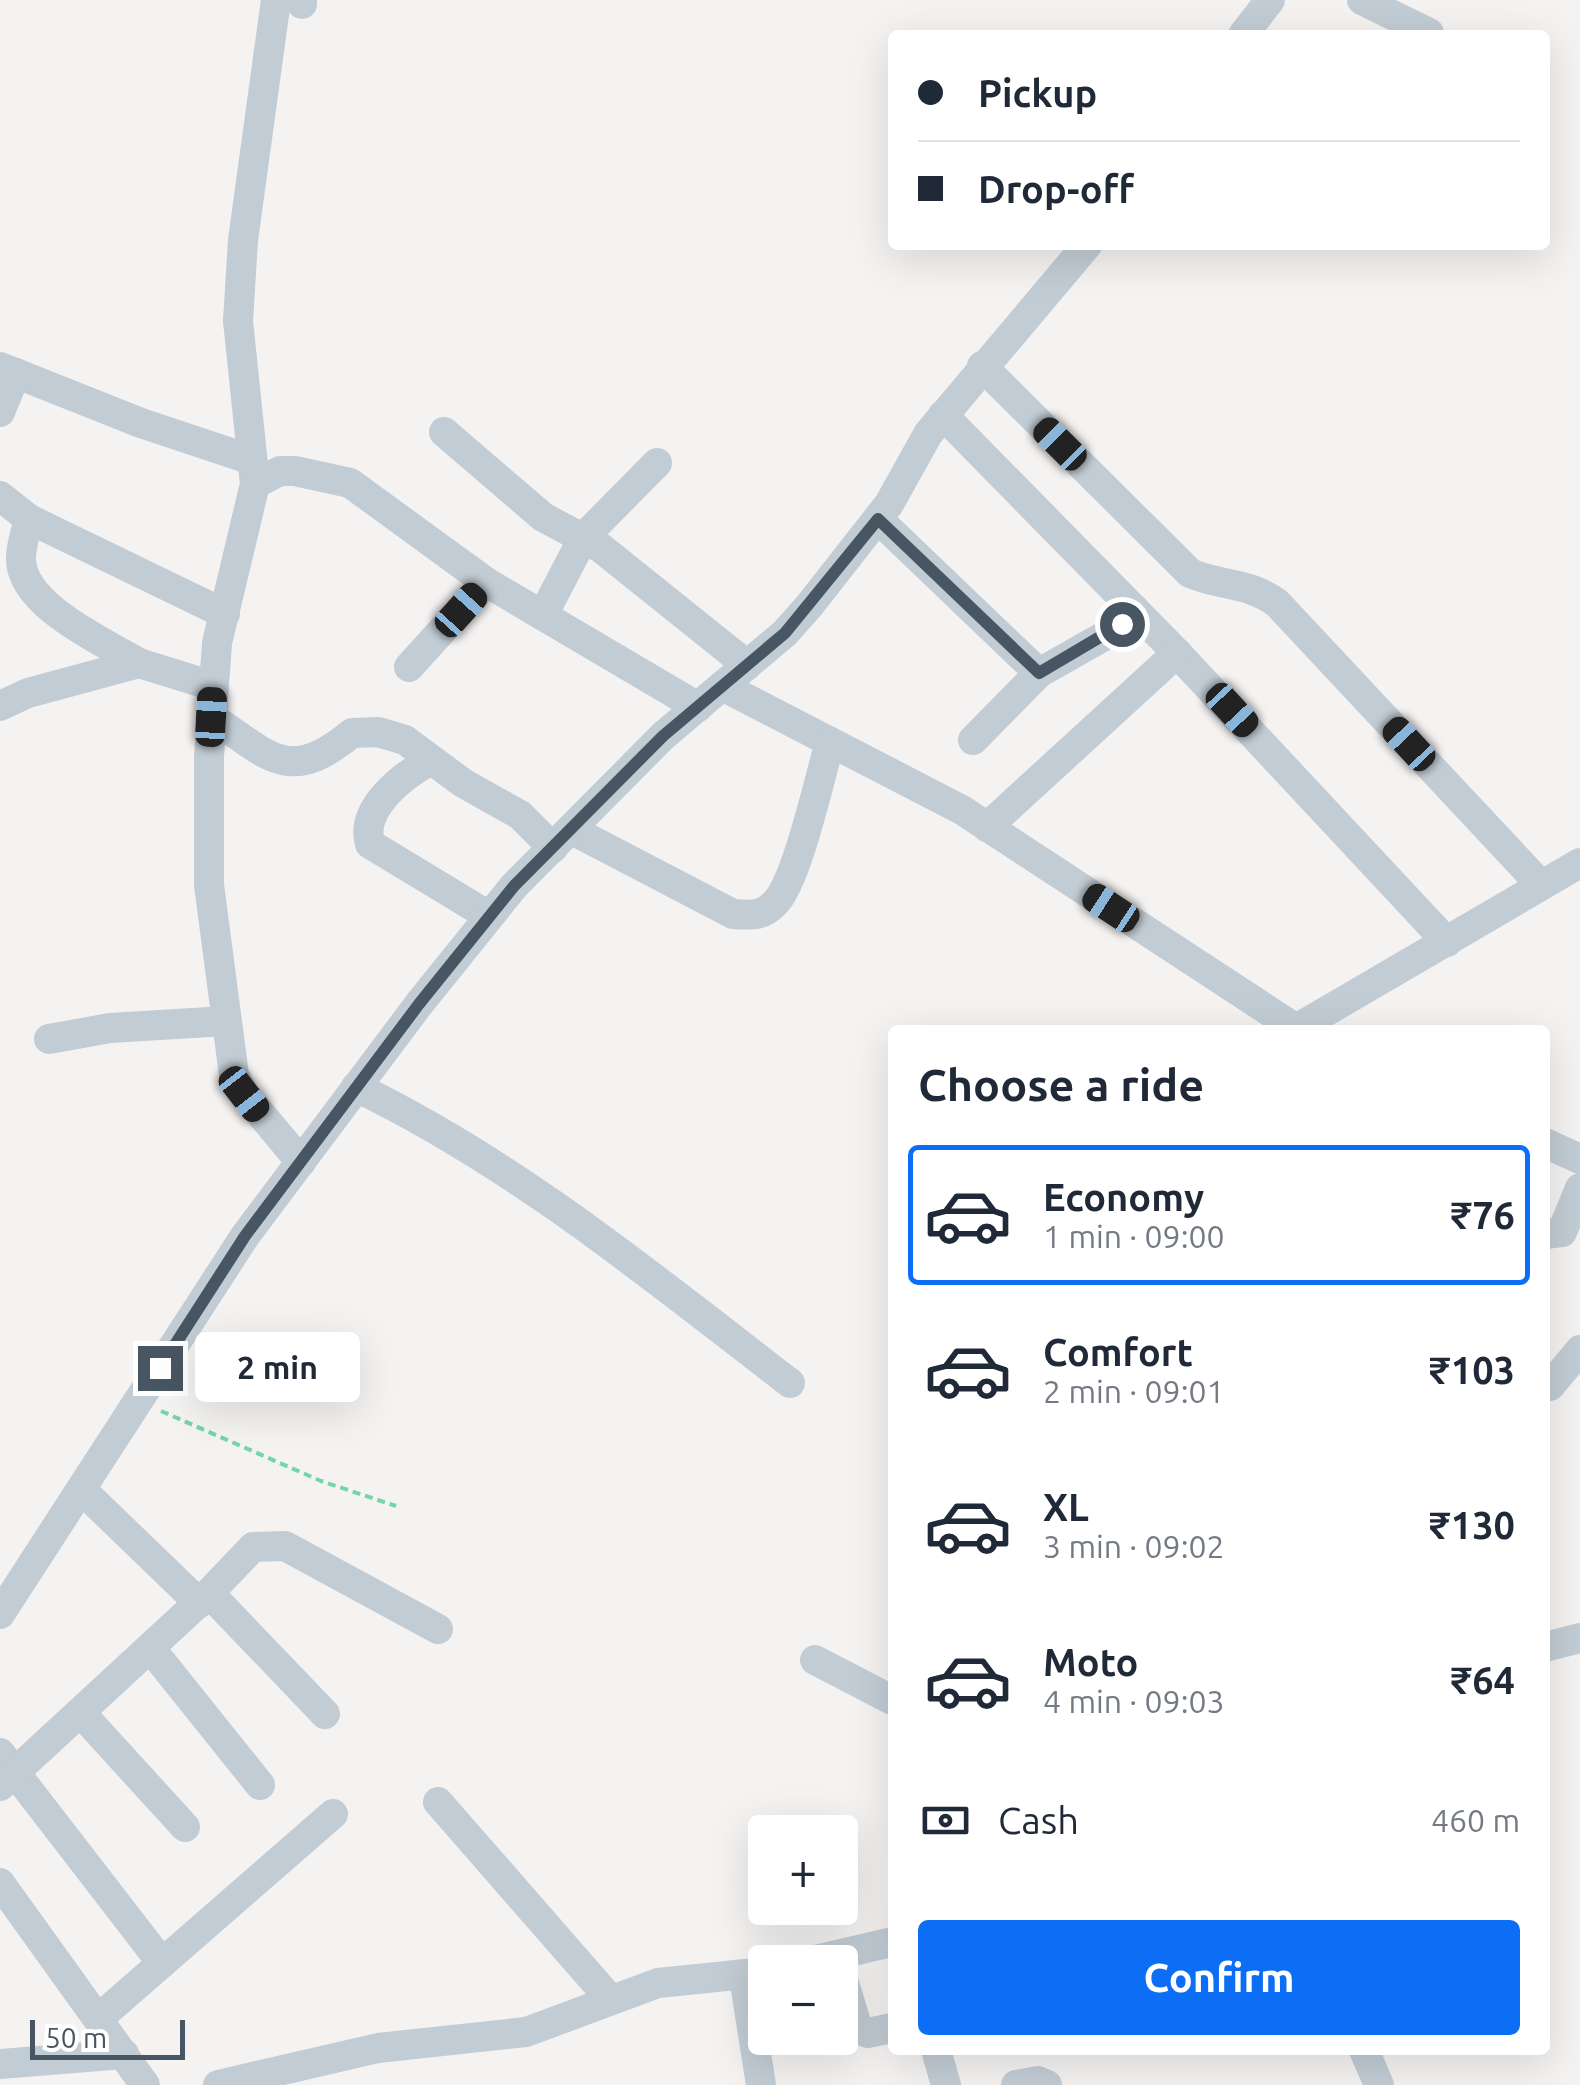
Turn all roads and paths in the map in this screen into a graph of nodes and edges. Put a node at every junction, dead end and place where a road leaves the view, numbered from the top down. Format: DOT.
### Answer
graph roads {
  1 [pos="1362,0"];
  2 [pos="1267,1"];
  3 [pos="293,2"];
  4 [pos="1247,30"];
  5 [pos="1423,30"];
  6 [pos="1082,250"];
  7 [pos="982,366"];
  8 [pos="8,370"];
  9 [pos="0,412"];
  10 [pos="944,414"];
  11 [pos="444,432"];
  12 [pos="657,463"];
  13 [pos="253,472"];
  14 [pos="0,496"];
  15 [pos="878,519"];
  16 [pos="30,520"];
  17 [pos="583,538"];
  18 [pos="486,582"];
  19 [pos="1135,610"];
  20 [pos="225,614"];
  21 [pos="543,615"];
  22 [pos="1177,653"];
  23 [pos="139,663"];
  24 [pos="747,665"];
  25 [pos="410,667"];
  26 [pos="1039,673"];
  27 [pos="0,676"];
  28 [pos="213,686"];
  29 [pos="722,686"];
  30 [pos="28,693"];
  31 [pos="0,706"];
  32 [pos="698,706"];
  33 [pos="211,717"];
  34 [pos="974,740"];
  35 [pos="830,742"];
  36 [pos="431,760"];
  37 [pos="987,827"];
  38 [pos="562,839"];
  39 [pos="1580,863"];
  40 [pos="1541,886"];
  41 [pos="490,916"];
  42 [pos="1448,942"];
  43 [pos="226,1022"];
  44 [pos="1291,1025"];
  45 [pos="1304,1025"];
  46 [pos="48,1039"];
  47 [pos="356,1087"];
  48 [pos="1550,1145"];
  49 [pos="1580,1159"];
  50 [pos="300,1162"];
  51 [pos="1580,1188"];
  52 [pos="1550,1233"];
  53 [pos="1580,1350"];
  54 [pos="790,1383"];
  55 [pos="1550,1386"];
  56 [pos="139,1401"];
  57 [pos="82,1490"];
  58 [pos="396,1506"];
  59 [pos="204,1598"];
  60 [pos="0,1600"];
  61 [pos="0,1614"];
  62 [pos="438,1629"];
  63 [pos="1580,1638"];
  64 [pos="1550,1645"];
  65 [pos="151,1648"];
  66 [pos="815,1660"];
  67 [pos="888,1698"];
  68 [pos="81,1713"];
  69 [pos="325,1714"];
  70 [pos="5,1771"];
  71 [pos="260,1785"];
  72 [pos="438,1802"];
  73 [pos="334,1814"];
  74 [pos="185,1827"];
  75 [pos="0,1883"];
  76 [pos="888,1944"];
  77 [pos="858,1955"];
  78 [pos="162,1963"];
  79 [pos="748,1975"];
  80 [pos="611,2000"];
  81 [pos="99,2018"];
  82 [pos="858,2029"];
  83 [pos="888,2029"];
  84 [pos="124,2054"];
  85 [pos="759,2055"];
  86 [pos="937,2055"];
  87 [pos="1366,2055"];
  88 [pos="0,2064"];
  89 [pos="145,2085"];
  90 [pos="218,2085"];
  91 [pos="761,2085"];
  92 [pos="946,2085"];
  93 [pos="1016,2085"];
  94 [pos="1047,2085"];
  95 [pos="1380,2085"];
  1 -- 5 [label="street"];
  2 -- 4 [label="street"];
  3 -- 13 [label="street"];
  6 -- 7 [label="street"];
  7 -- 10 [label="street"];
  7 -- 40 [label="street"];
  8 -- 9 [label="street"];
  8 -- 13 [label="street"];
  10 -- 15 [label="street"];
  10 -- 19 [label="street"];
  11 -- 17 [label="street"];
  12 -- 17 [label="street"];
  13 -- 18 [label="street"];
  13 -- 20 [label="street"];
  14 -- 16 [label="street"];
  15 -- 24 [label="street"];
  15 -- 26 [label="street"];
  16 -- 20 [label="street"];
  16 -- 23 [label="street"];
  17 -- 21 [label="street"];
  17 -- 24 [label="street"];
  18 -- 21 [label="street"];
  18 -- 25 [label="street"];
  19 -- 22 [label="street"];
  19 -- 26 [label="street"];
  20 -- 28 [label="street"];
  21 -- 32 [label="street"];
  22 -- 37 [label="street"];
  22 -- 42 [label="street"];
  23 -- 28 [label="street"];
  23 -- 30 [label="street"];
  24 -- 29 [label="street"];
  26 -- 34 [label="street"];
  27 -- 30 [label="street"];
  28 -- 33 [label="street"];
  29 -- 32 [label="street"];
  29 -- 35 [label="street"];
  30 -- 31 [label="street"];
  32 -- 38 [label="street"];
  33 -- 36 [label="street"];
  33 -- 43 [label="street"];
  35 -- 37 [label="street"];
  35 -- 38 [label="street"];
  36 -- 38 [label="street"];
  36 -- 41 [label="street"];
  37 -- 44 [label="street"];
  38 -- 41 [label="street"];
  39 -- 40 [label="street"];
  40 -- 42 [label="street"];
  41 -- 47 [label="street"];
  42 -- 45 [label="street"];
  43 -- 46 [label="street"];
  43 -- 50 [label="street"];
  47 -- 50 [label="street"];
  47 -- 54 [label="street"];
  48 -- 49 [label="street"];
  50 -- 56 [label="street"];
  51 -- 52 [label="street"];
  53 -- 55 [label="street"];
  56 -- 57 [label="street"];
  56 -- 58 [label="path"];
  57 -- 59 [label="street"];
  57 -- 61 [label="street"];
  59 -- 62 [label="street"];
  59 -- 65 [label="street"];
  59 -- 69 [label="street"];
  60 -- 61 [label="street"];
  63 -- 64 [label="street"];
  65 -- 68 [label="street"];
  65 -- 71 [label="street"];
  66 -- 67 [label="street"];
  68 -- 70 [label="street"];
  68 -- 74 [label="street"];
  70 -- 78 [label="street"];
  72 -- 80 [label="street"];
  73 -- 78 [label="street"];
  75 -- 81 [label="street"];
  76 -- 77 [label="street"];
  78 -- 81 [label="street"];
  79 -- 80 [label="street"];
  80 -- 90 [label="street"];
  81 -- 84 [label="street"];
  82 -- 83 [label="street"];
  84 -- 88 [label="street"];
  84 -- 89 [label="street"];
  85 -- 91 [label="street"];
  86 -- 92 [label="street"];
  87 -- 95 [label="street"];
  93 -- 94 [label="street"];
}
